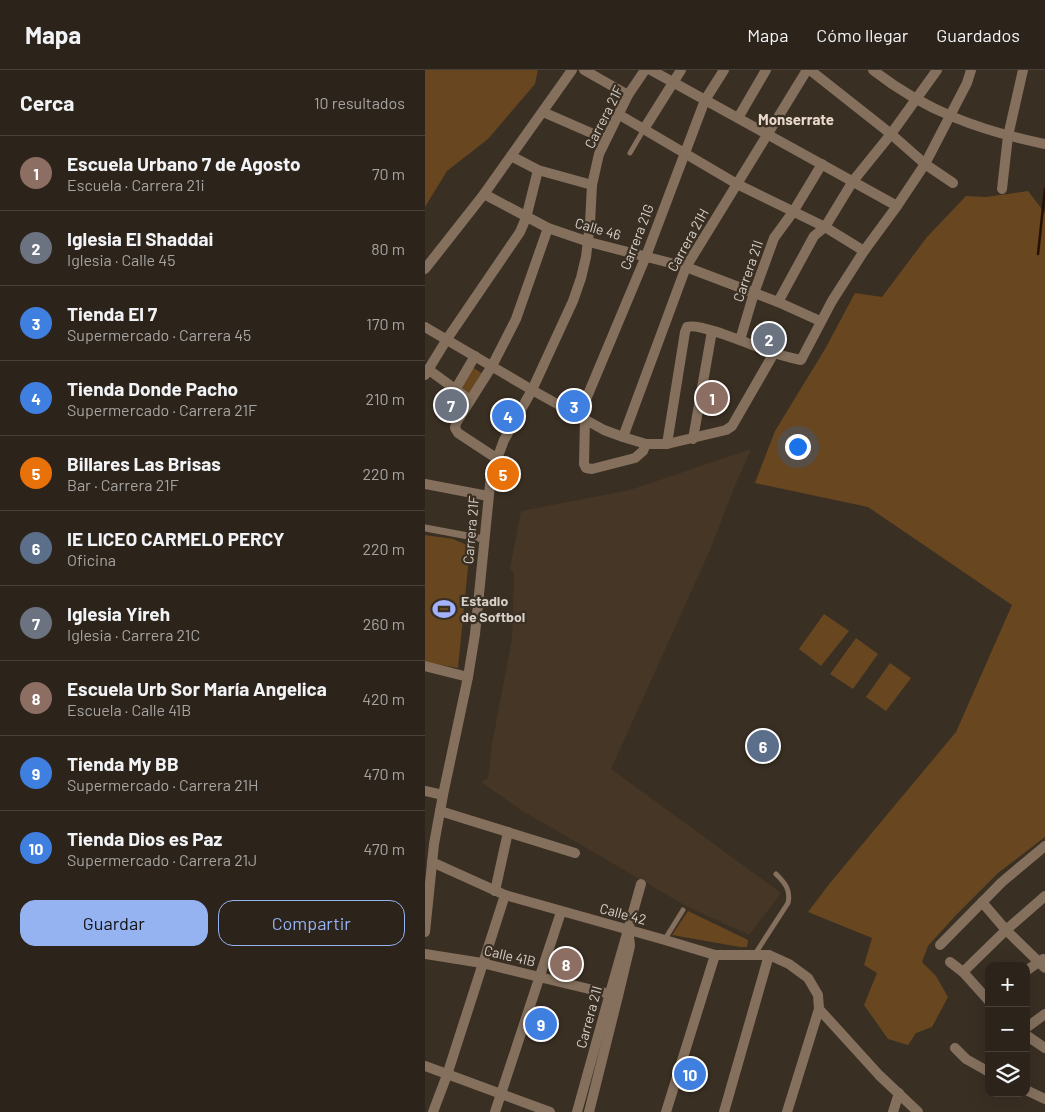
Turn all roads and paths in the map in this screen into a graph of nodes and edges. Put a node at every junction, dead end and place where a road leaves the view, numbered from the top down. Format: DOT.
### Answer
graph roads {
  1 [pos="572,70"];
  2 [pos="584,70"];
  3 [pos="645,70"];
  4 [pos="651,70"];
  5 [pos="681,70"];
  6 [pos="724,70"];
  7 [pos="766,70"];
  8 [pos="809,70"];
  9 [pos="937,70"];
  10 [pos="971,70"];
  11 [pos="1023,70"];
  12 [pos="880,72"];
  13 [pos="673,82"];
  14 [pos="628,95"];
  15 [pos="916,99"];
  16 [pos="705,100"];
  17 [pos="543,112"];
  18 [pos="618,114"];
  19 [pos="950,117"];
  20 [pos="738,118"];
  21 [pos="643,129"];
  22 [pos="768,134"];
  23 [pos="891,134"];
  24 [pos="1008,136"];
  25 [pos="605,140"];
  26 [pos="1045,144"];
  27 [pos="684,152"];
  28 [pos="630,153"];
  29 [pos="511,156"];
  30 [pos="822,164"];
  31 [pos="925,164"];
  32 [pos="538,170"];
  33 [pos="853,181"];
  34 [pos="953,183"];
  35 [pos="592,184"];
  36 [pos="737,184"];
  37 [pos="1002,188"];
  38 [pos="484,194"];
  39 [pos="897,206"];
  40 [pos="793,212"];
  41 [pos="527,218"];
  42 [pos="825,227"];
  43 [pos="548,228"];
  44 [pos="589,242"];
  45 [pos="864,251"];
  46 [pos="646,256"];
  47 [pos="686,267"];
  48 [pos="425,269"];
  49 [pos="754,293"];
  50 [pos="778,302"];
  51 [pos="820,320"];
  52 [pos="425,326"];
  53 [pos="713,331"];
  54 [pos="447,339"];
  55 [pos="740,340"];
  56 [pos="774,353"];
  57 [pos="475,356"];
  58 [pos="492,366"];
  59 [pos="427,373"];
  60 [pos="455,390"];
  61 [pos="532,390"];
  62 [pos="470,400"];
  63 [pos="582,418"];
  64 [pos="623,438"];
  65 [pos="693,439"];
  66 [pos="646,444"];
  67 [pos="667,444"];
  68 [pos="496,458"];
  69 [pos="425,484"];
  70 [pos="488,496"];
  71 [pos="425,528"];
  72 [pos="484,539"];
  73 [pos="425,666"];
  74 [pos="468,677"];
  75 [pos="425,791"];
  76 [pos="443,795"];
  77 [pos="440,811"];
  78 [pos="508,832"];
  79 [pos="430,843"];
  80 [pos="1045,846"];
  81 [pos="575,853"];
  82 [pos="432,862"];
  83 [pos="776,874"];
  84 [pos="641,884"];
  85 [pos="500,893"];
  86 [pos="1045,896"];
  87 [pos="982,902"];
  88 [pos="683,910"];
  89 [pos="561,912"];
  90 [pos="629,930"];
  91 [pos="1006,930"];
  92 [pos="425,932"];
  93 [pos="665,940"];
  94 [pos="940,945"];
  95 [pos="425,954"];
  96 [pos="715,955"];
  97 [pos="755,955"];
  98 [pos="769,955"];
  99 [pos="950,962"];
  100 [pos="1043,962"];
  101 [pos="482,963"];
  102 [pos="1030,970"];
  103 [pos="963,972"];
  104 [pos="539,978"];
  105 [pos="614,994"];
  106 [pos="985,997"];
  107 [pos="819,1009"];
  108 [pos="1045,1014"];
  109 [pos="1030,1025"];
  110 [pos="1030,1038"];
  111 [pos="955,1048"];
  112 [pos="1045,1048"];
  113 [pos="425,1066"];
  114 [pos="985,1068"];
  115 [pos="447,1075"];
  116 [pos="1030,1092"];
  117 [pos="899,1094"];
  118 [pos="501,1095"];
  119 [pos="1045,1099"];
  120 [pos="433,1112"];
  121 [pos="495,1112"];
  122 [pos="550,1112"];
  123 [pos="577,1112"];
  124 [pos="589,1112"];
  125 [pos="666,1112"];
  126 [pos="724,1112"];
  127 [pos="787,1112"];
  128 [pos="893,1112"];
  129 [pos="918,1112"];
  1 -- 17 [label="street"];
  2 -- 14 [label="street"];
  3 -- 14 [label="street, Carrera 21F"];
  4 -- 13 [label="street"];
  5 -- 13 [label="street"];
  6 -- 16 [label="street, Carrera 21G"];
  7 -- 20 [label="street"];
  8 -- 22 [label="street, Carrera 21H"];
  8 -- 23 [label="street"];
  9 -- 15 [label="street"];
  10 -- 19 [label="street"];
  11 -- 24 [label="street"];
  12 -- 15 [label="street"];
  13 -- 16 [label="street"];
  13 -- 21 [label="street"];
  14 -- 18 [label="street, Carrera 21F"];
  15 -- 19 [label="street"];
  15 -- 23 [label="street"];
  16 -- 20 [label="street"];
  16 -- 27 [label="street, Carrera 21G"];
  17 -- 25 [label="street"];
  17 -- 29 [label="street"];
  18 -- 21 [label="street"];
  18 -- 25 [label="street, Carrera 21F"];
  19 -- 24 [label="street"];
  19 -- 31 [label="street"];
  20 -- 22 [label="street"];
  21 -- 27 [label="street"];
  21 -- 28 [label="lane"];
  22 -- 30 [label="street"];
  22 -- 36 [label="street, Carrera 21H"];
  23 -- 31 [label="street"];
  23 -- 33 [label="street"];
  24 -- 26 [label="street"];
  24 -- 37 [label="street"];
  25 -- 35 [label="street, Carrera 21F"];
  27 -- 36 [label="street"];
  27 -- 46 [label="street, Carrera 21G"];
  29 -- 32 [label="street"];
  29 -- 38 [label="street"];
  30 -- 33 [label="street"];
  30 -- 40 [label="street, Carrera 21I"];
  31 -- 34 [label="street"];
  31 -- 39 [label="street"];
  32 -- 35 [label="street"];
  32 -- 41 [label="street"];
  33 -- 39 [label="street"];
  33 -- 42 [label="street"];
  35 -- 44 [label="street, Carrera 21F"];
  36 -- 40 [label="street"];
  36 -- 47 [label="street, Carrera 21H"];
  38 -- 41 [label="street, Calle 46"];
  38 -- 48 [label="street"];
  39 -- 45 [label="street"];
  40 -- 42 [label="street"];
  40 -- 49 [label="street, Carrera 21I"];
  41 -- 43 [label="street, Calle 46"];
  41 -- 54 [label="street"];
  42 -- 45 [label="street"];
  42 -- 50 [label="street"];
  43 -- 44 [label="street, Calle 46"];
  43 -- 58 [label="street"];
  44 -- 46 [label="street, Calle 46"];
  44 -- 61 [label="street, Carrera 21F"];
  45 -- 51 [label="street"];
  46 -- 47 [label="street, Calle 46"];
  46 -- 63 [label="street, Carrera 21G"];
  47 -- 49 [label="street, Calle 46"];
  47 -- 64 [label="street, Carrera 21H"];
  49 -- 50 [label="street, Calle 46"];
  49 -- 55 [label="street, Carrera 21I"];
  50 -- 51 [label="street, Calle 46"];
  51 -- 56 [label="street"];
  52 -- 54 [label="street"];
  53 -- 55 [label="street"];
  53 -- 65 [label="street"];
  53 -- 67 [label="street"];
  54 -- 57 [label="street"];
  54 -- 59 [label="street"];
  55 -- 56 [label="street"];
  56 -- 65 [label="street"];
  57 -- 58 [label="street"];
  57 -- 60 [label="street"];
  58 -- 61 [label="street"];
  58 -- 62 [label="street"];
  59 -- 60 [label="street"];
  60 -- 62 [label="street"];
  61 -- 63 [label="street"];
  61 -- 68 [label="street, Carrera 21F"];
  62 -- 68 [label="street"];
  63 -- 64 [label="street"];
  63 -- 66 [label="street"];
  64 -- 66 [label="street"];
  65 -- 67 [label="street"];
  66 -- 67 [label="street"];
  68 -- 70 [label="street, Carrera 21F"];
  69 -- 70 [label="street"];
  70 -- 72 [label="street, Carrera 21F"];
  71 -- 72 [label="street"];
  72 -- 74 [label="street, Carrera 21F"];
  73 -- 74 [label="street"];
  74 -- 76 [label="street, Carrera 21F"];
  75 -- 76 [label="street"];
  76 -- 77 [label="street, Carrera 21F"];
  77 -- 78 [label="street"];
  77 -- 79 [label="street, Carrera 21F"];
  78 -- 81 [label="street"];
  78 -- 85 [label="street"];
  79 -- 82 [label="street, Carrera 21F"];
  80 -- 87 [label="street"];
  82 -- 85 [label="street, Calle 42"];
  82 -- 92 [label="street, Carrera 21F"];
  83 -- 97 [label="lane"];
  84 -- 90 [label="street, Carrera 21I"];
  85 -- 89 [label="street, Calle 42"];
  85 -- 101 [label="street"];
  86 -- 91 [label="street"];
  87 -- 91 [label="street"];
  87 -- 94 [label="street"];
  88 -- 93 [label="lane"];
  89 -- 90 [label="street, Calle 42"];
  89 -- 104 [label="street"];
  90 -- 93 [label="street, Calle 42"];
  90 -- 105 [label="street, Carrera 21I"];
  91 -- 100 [label="street"];
  91 -- 103 [label="street"];
  93 -- 96 [label="street, Calle 42"];
  95 -- 101 [label="street, Calle 41B"];
  96 -- 97 [label="street, Calle 42"];
  96 -- 125 [label="street"];
  97 -- 98 [label="street, Calle 42"];
  98 -- 107 [label="street, Calle 42"];
  98 -- 126 [label="street"];
  99 -- 103 [label="street"];
  100 -- 102 [label="street"];
  101 -- 104 [label="street, Calle 41B"];
  101 -- 115 [label="street"];
  103 -- 106 [label="street"];
  104 -- 105 [label="street, Calle 41B"];
  104 -- 118 [label="street"];
  105 -- 123 [label="street, Carrera 21I"];
  105 -- 124 [label="street, Carrera 21I"];
  107 -- 117 [label="street"];
  107 -- 127 [label="street"];
  108 -- 109 [label="street"];
  110 -- 112 [label="street"];
  111 -- 114 [label="street"];
  113 -- 115 [label="street"];
  115 -- 118 [label="street"];
  115 -- 120 [label="street"];
  116 -- 119 [label="street"];
  117 -- 128 [label="street"];
  117 -- 129 [label="street"];
  118 -- 121 [label="street"];
  118 -- 122 [label="street"];
}
